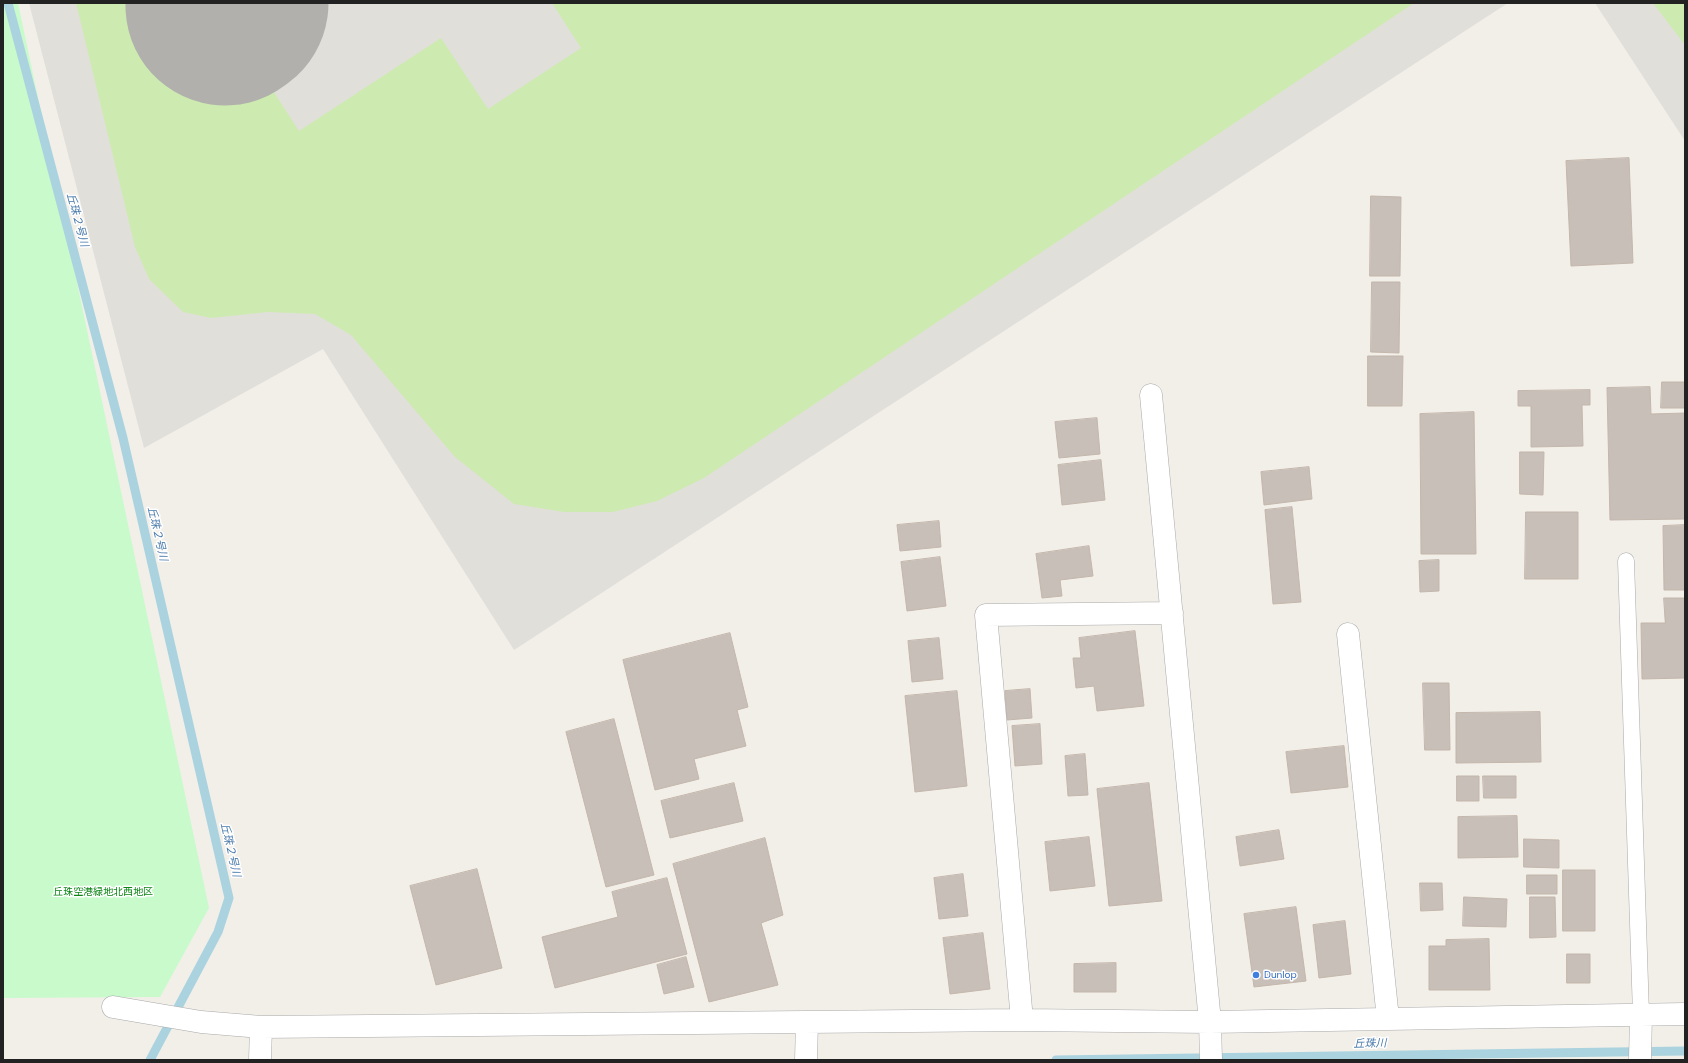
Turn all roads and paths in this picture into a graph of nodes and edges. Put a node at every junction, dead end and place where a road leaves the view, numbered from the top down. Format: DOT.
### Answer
graph roads {
  1 [pos="1151,396"];
  2 [pos="1626,561"];
  3 [pos="1172,613"];
  4 [pos="1348,634"];
  5 [pos="113,1008"];
  6 [pos="1685,1014"];
  7 [pos="1388,1019"];
  8 [pos="1022,1020"];
  9 [pos="1640,1022"];
  10 [pos="1210,1029"];
  11 [pos="807,1041"];
  12 [pos="260,1043"];
  13 [pos="1211,1060"];
  14 [pos="1640,1060"];
  1 -- 3 [label="street"];
  2 -- 9 [label="lane"];
  3 -- 8 [label="street"];
  3 -- 10 [label="street"];
  4 -- 7 [label="street"];
  5 -- 12 [label="street"];
  6 -- 9 [label="street"];
  7 -- 9 [label="street"];
  7 -- 10 [label="street"];
  8 -- 10 [label="street"];
  8 -- 11 [label="street"];
  9 -- 14 [label="street"];
  10 -- 13 [label="street"];
  11 -- 12 [label="street"];
}
